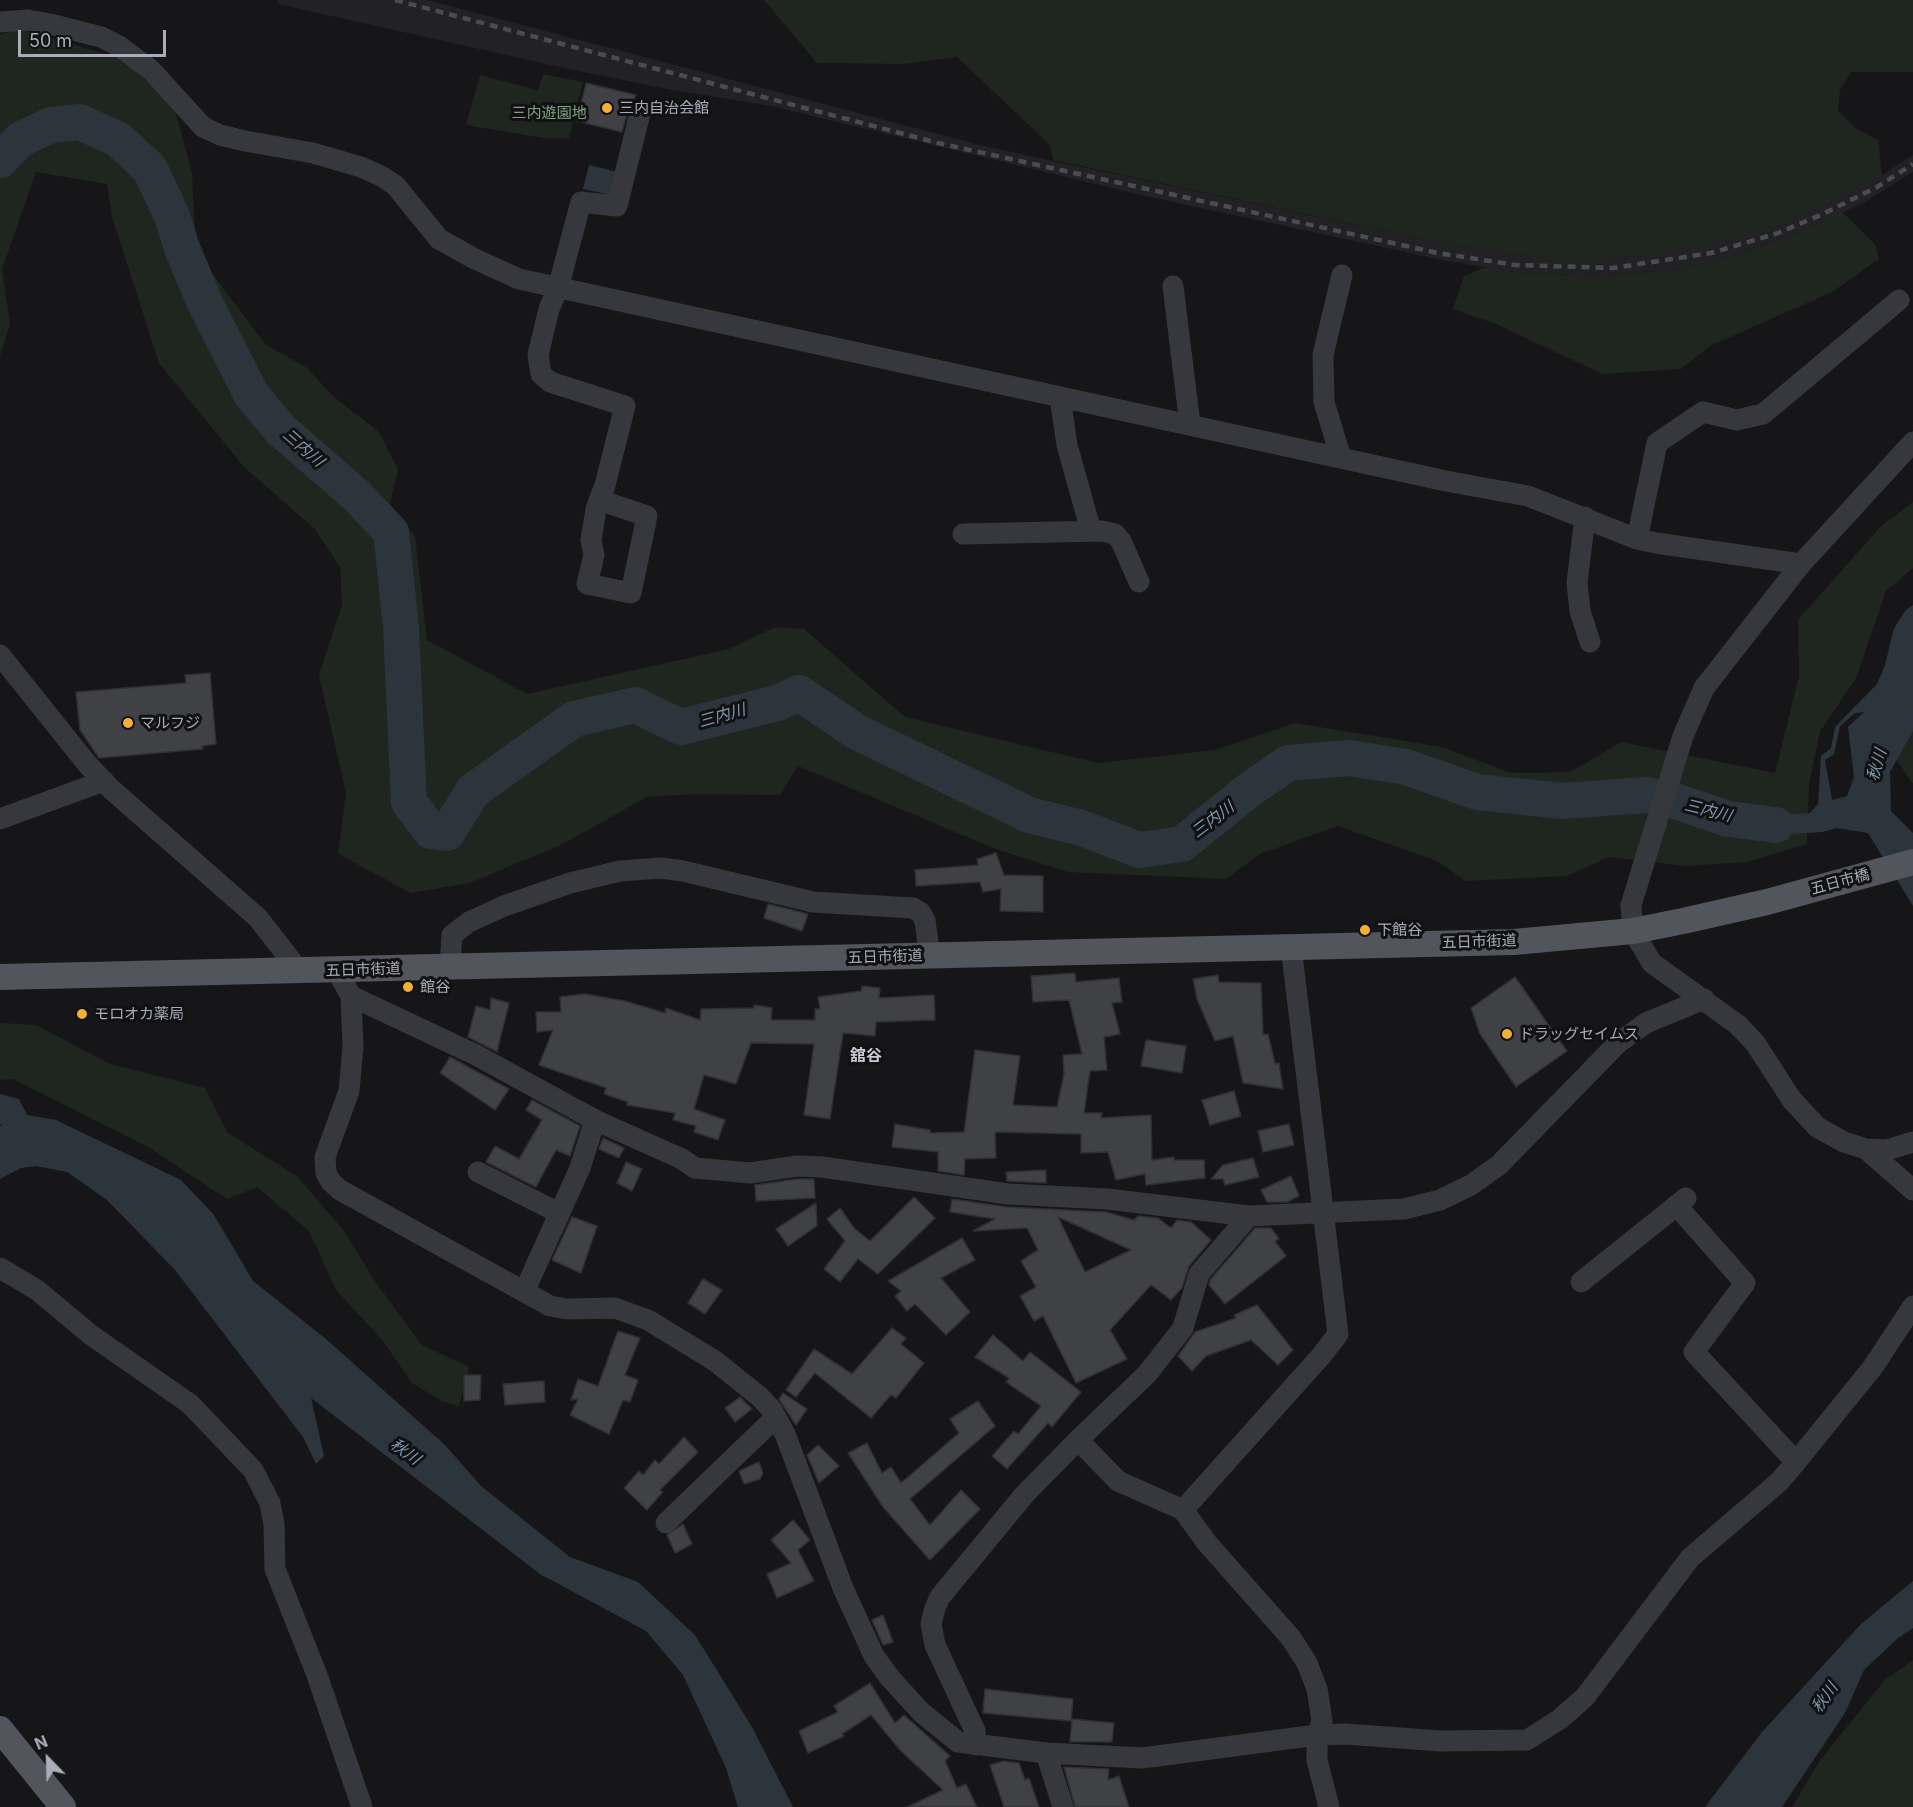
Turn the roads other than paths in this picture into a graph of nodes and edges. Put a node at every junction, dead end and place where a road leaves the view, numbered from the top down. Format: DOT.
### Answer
graph roads {
  1 [pos="0,22"];
  2 [pos="640,114"];
  3 [pos="1342,275"];
  4 [pos="1173,286"];
  5 [pos="558,288"];
  6 [pos="1899,300"];
  7 [pos="1060,397"];
  8 [pos="1190,425"];
  9 [pos="1913,442"];
  10 [pos="1341,458"];
  11 [pos="600,500"];
  12 [pos="1585,517"];
  13 [pos="1091,531"];
  14 [pos="963,534"];
  15 [pos="1637,539"];
  16 [pos="1801,564"];
  17 [pos="1139,582"];
  18 [pos="1590,642"];
  19 [pos="0,655"];
  20 [pos="104,782"];
  21 [pos="0,819"];
  22 [pos="1913,862"];
  23 [pos="1767,902"];
  24 [pos="1633,931"];
  25 [pos="1291,947"];
  26 [pos="930,956"];
  27 [pos="450,968"];
  28 [pos="337,971"];
  29 [pos="300,972"];
  30 [pos="0,977"];
  31 [pos="351,996"];
  32 [pos="1704,999"];
  33 [pos="595,1120"];
  34 [pos="1913,1142"];
  35 [pos="1866,1149"];
  36 [pos="478,1172"];
  37 [pos="1913,1190"];
  38 [pos="1322,1212"];
  39 [pos="559,1213"];
  40 [pos="1249,1216"];
  41 [pos="0,1268"];
  42 [pos="1581,1282"];
  43 [pos="524,1292"];
  44 [pos="1913,1306"];
  45 [pos="776,1417"];
  46 [pos="1078,1440"];
  47 [pos="1796,1462"];
  48 [pos="1183,1510"];
  49 [pos="666,1523"];
  50 [pos="0,1729"];
  51 [pos="1317,1735"];
  52 [pos="976,1745"];
  53 [pos="1046,1753"];
  54 [pos="63,1807"];
  55 [pos="362,1807"];
  56 [pos="1063,1807"];
  57 [pos="1329,1807"];
  1 -- 5 [label="street"];
  2 -- 5 [label="street"];
  3 -- 10 [label="street"];
  4 -- 8 [label="street"];
  5 -- 7 [label="street"];
  5 -- 11 [label="street"];
  6 -- 15 [label="street"];
  7 -- 8 [label="street"];
  7 -- 13 [label="street"];
  8 -- 10 [label="street"];
  9 -- 16 [label="street"];
  10 -- 12 [label="street"];
  12 -- 15 [label="street"];
  12 -- 18 [label="street"];
  13 -- 14 [label="street"];
  13 -- 17 [label="street"];
  15 -- 16 [label="street"];
  16 -- 24 [label="street"];
  19 -- 20 [label="street"];
  20 -- 21 [label="street"];
  20 -- 29 [label="street"];
  22 -- 23 [label="main road, 五日市橋"];
  23 -- 24 [label="main road, 五日市街道"];
  24 -- 25 [label="main road, 五日市街道"];
  24 -- 32 [label="street"];
  25 -- 26 [label="main road, 五日市街道"];
  25 -- 38 [label="street"];
  26 -- 27 [label="main road, 五日市街道"];
  26 -- 27 [label="street"];
  27 -- 28 [label="main road, 五日市街道"];
  28 -- 29 [label="main road, 五日市街道"];
  28 -- 31 [label="street"];
  29 -- 30 [label="main road, 五日市街道"];
  31 -- 33 [label="street"];
  31 -- 43 [label="street"];
  32 -- 35 [label="street"];
  32 -- 38 [label="street"];
  33 -- 39 [label="street"];
  33 -- 40 [label="street"];
  34 -- 35 [label="street"];
  35 -- 37 [label="street"];
  36 -- 39 [label="street"];
  38 -- 40 [label="street"];
  38 -- 48 [label="street"];
  39 -- 43 [label="street"];
  40 -- 46 [label="street"];
  41 -- 55 [label="street"];
  42 -- 47 [label="street"];
  43 -- 45 [label="street"];
  44 -- 47 [label="street"];
  45 -- 49 [label="street"];
  45 -- 52 [label="street"];
  46 -- 48 [label="street"];
  46 -- 52 [label="street"];
  47 -- 51 [label="street"];
  48 -- 51 [label="street"];
  50 -- 54 [label="main road"];
  51 -- 53 [label="street"];
  51 -- 57 [label="street"];
  52 -- 53 [label="street"];
  53 -- 56 [label="street"];
}
